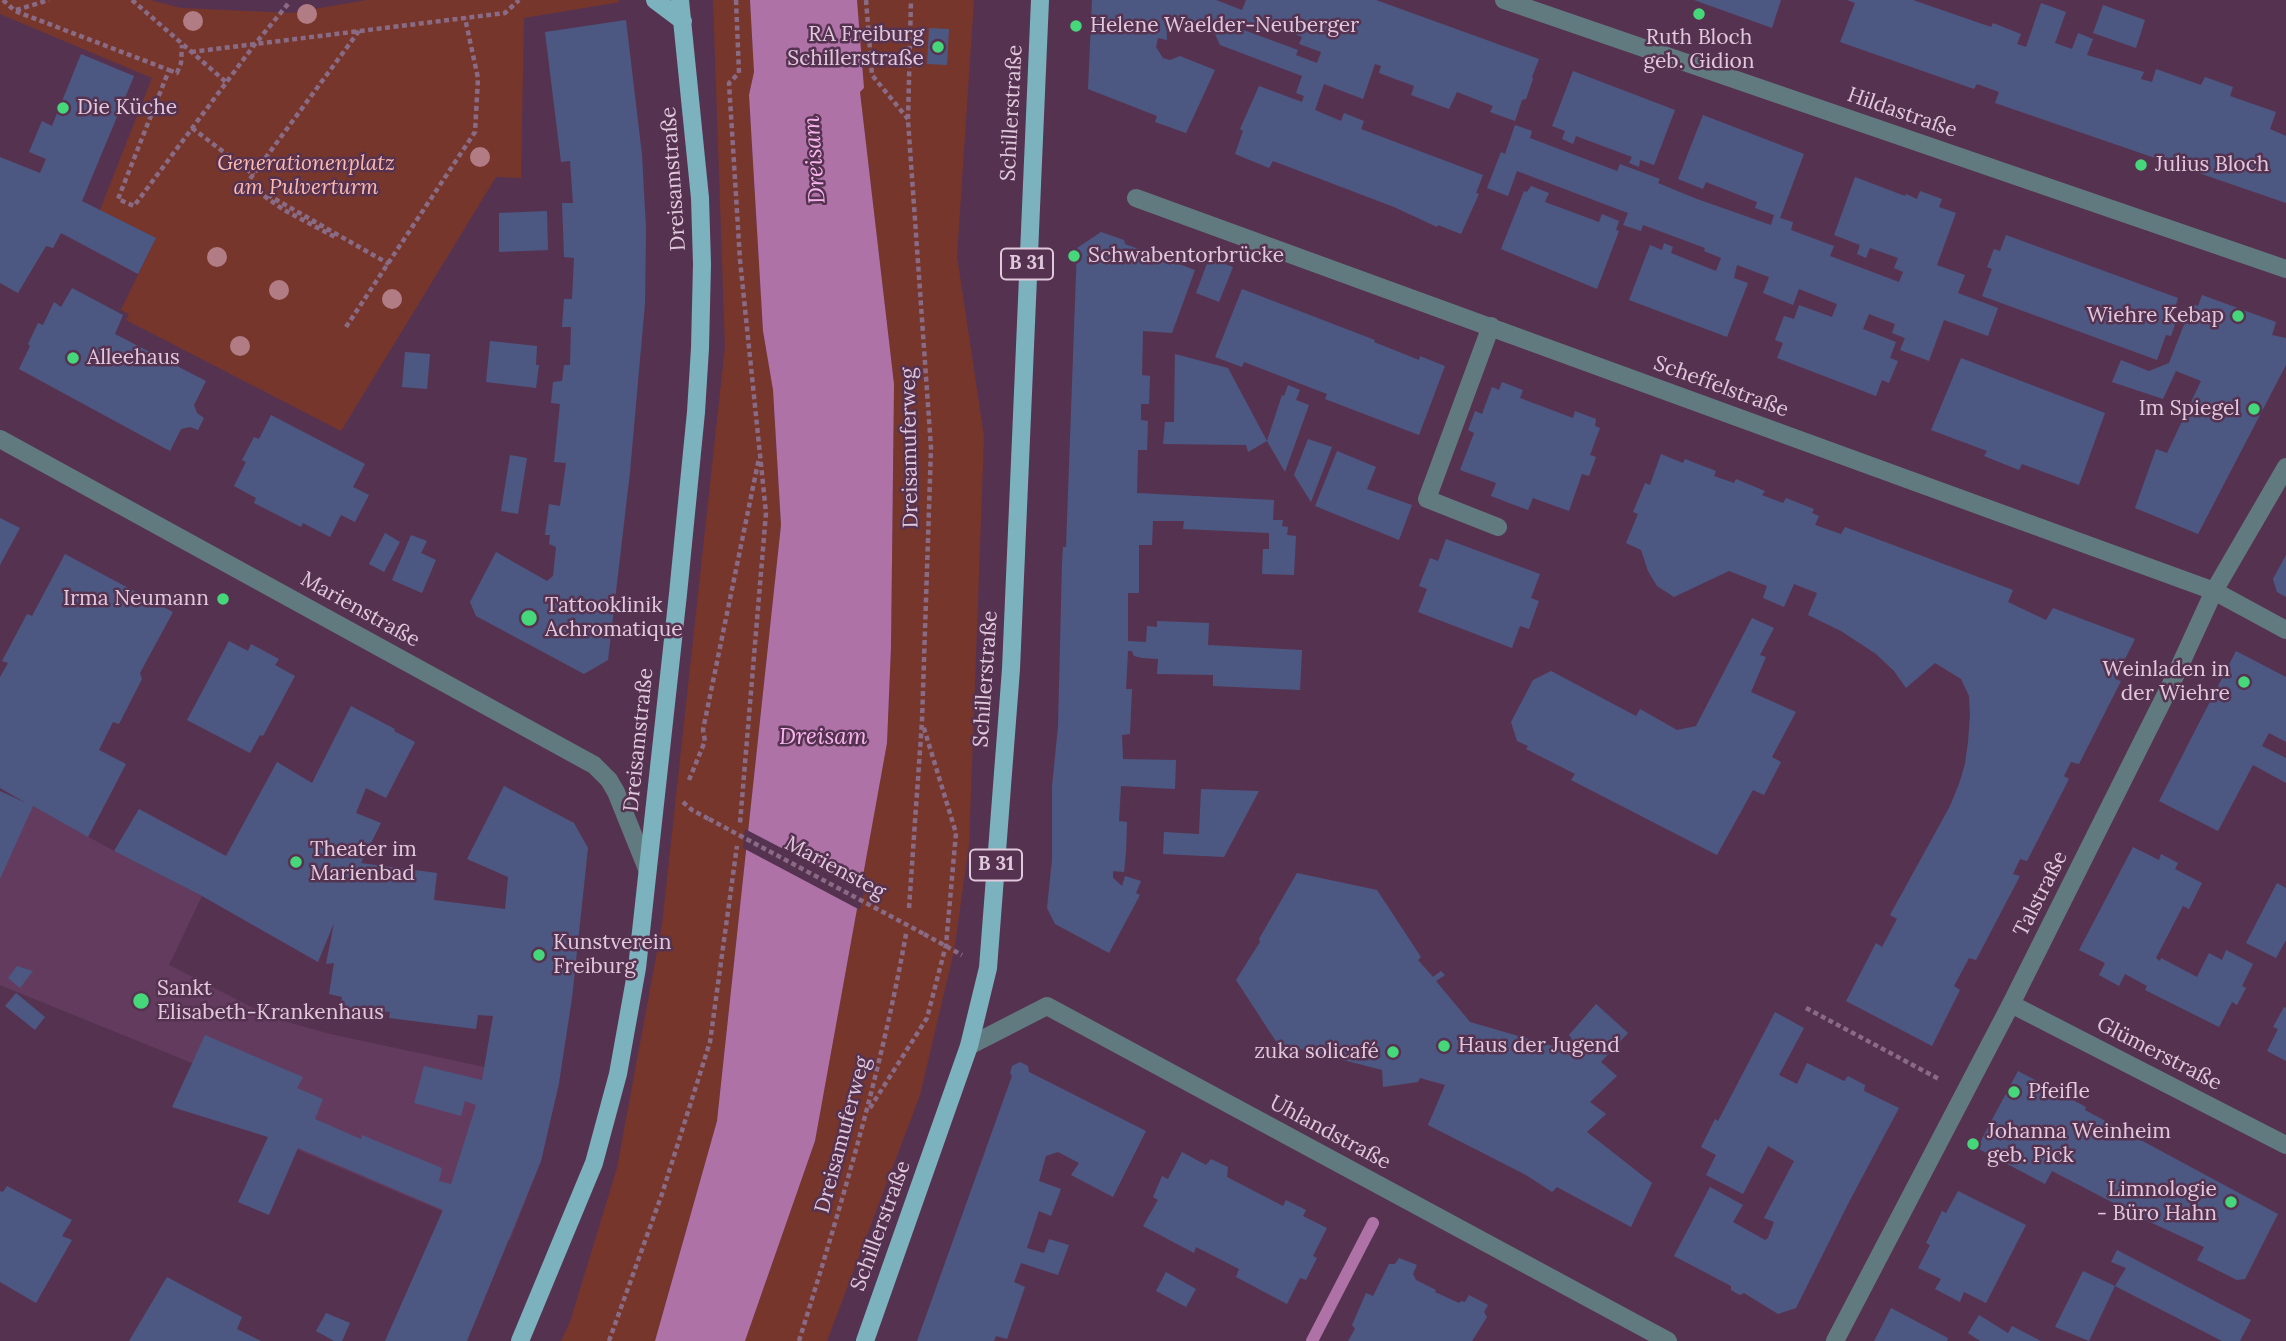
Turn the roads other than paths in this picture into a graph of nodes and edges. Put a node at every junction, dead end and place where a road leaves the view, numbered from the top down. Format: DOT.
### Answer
graph roads {
  1 [pos="655,0"];
  2 [pos="680,0"];
  3 [pos="1040,0"];
  4 [pos="1504,0"];
  5 [pos="683,21"];
  6 [pos="1136,198"];
  7 [pos="2286,268"];
  8 [pos="1491,326"];
  9 [pos="0,439"];
  10 [pos="2286,467"];
  11 [pos="1498,527"];
  12 [pos="2214,591"];
  13 [pos="2286,630"];
  14 [pos="647,869"];
  15 [pos="2011,1004"];
  16 [pos="969,1046"];
  17 [pos="2286,1145"];
  18 [pos="520,1341"];
  19 [pos="865,1341"];
  20 [pos="1668,1341"];
  21 [pos="1835,1341"];
  1 -- 5 [label="main road"];
  2 -- 5 [label="main road, Dreisamstraße"];
  3 -- 16 [label="main road, Schillerstraße / B 31"];
  4 -- 7 [label="street, Hildastraße"];
  5 -- 14 [label="main road, Dreisamstraße"];
  6 -- 8 [label="street, Scheffelstraße"];
  8 -- 11 [label="street"];
  8 -- 12 [label="street, Scheffelstraße"];
  9 -- 14 [label="street, Marienstraße"];
  10 -- 12 [label="street, Talstraße"];
  12 -- 13 [label="street, Scheffelstraße"];
  12 -- 15 [label="street, Talstraße"];
  14 -- 18 [label="main road, Dreisamstraße"];
  15 -- 17 [label="street, Glümerstraße"];
  15 -- 21 [label="street, Talstraße"];
  16 -- 19 [label="main road, Schillerstraße / B 31"];
  16 -- 20 [label="street, Uhlandstraße"];
}
